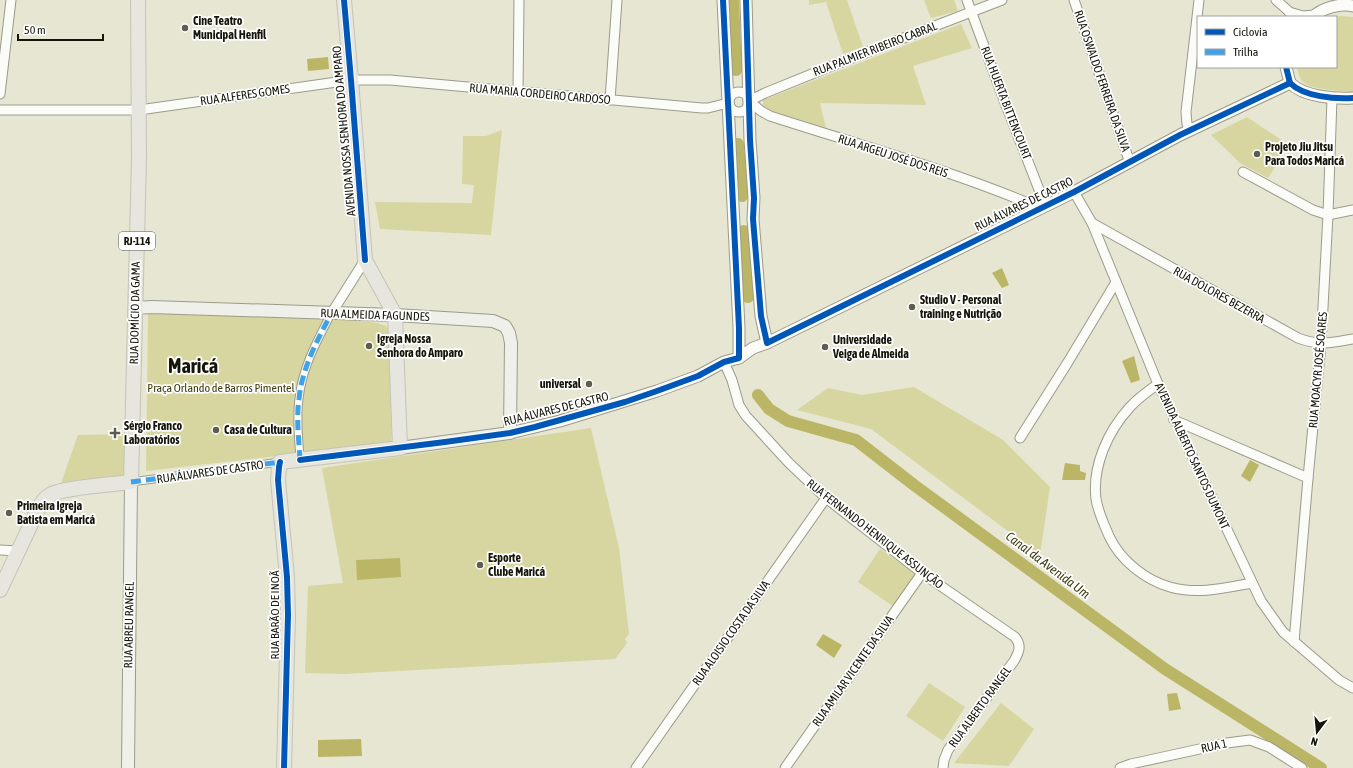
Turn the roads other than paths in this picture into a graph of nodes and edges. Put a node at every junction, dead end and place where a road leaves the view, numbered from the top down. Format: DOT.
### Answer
graph roads {
  1 [pos="11,0"];
  2 [pos="138,0"];
  3 [pos="344,0"];
  4 [pos="519,0"];
  5 [pos="617,0"];
  6 [pos="724,0"];
  7 [pos="746,0"];
  8 [pos="967,0"];
  9 [pos="1002,0"];
  10 [pos="1074,0"];
  11 [pos="1199,0"];
  12 [pos="1276,0"];
  13 [pos="1353,6"];
  14 [pos="971,12"];
  15 [pos="1292,14"];
  16 [pos="1197,16"];
  17 [pos="1314,16"];
  18 [pos="1197,17"];
  19 [pos="1286,68"];
  20 [pos="351,80"];
  21 [pos="1290,83"];
  22 [pos="518,92"];
  23 [pos="0,94"];
  24 [pos="1332,98"];
  25 [pos="1353,98"];
  26 [pos="610,100"];
  27 [pos="749,101"];
  28 [pos="728,103"];
  29 [pos="0,110"];
  30 [pos="139,110"];
  31 [pos="1190,131"];
  32 [pos="1130,163"];
  33 [pos="1243,172"];
  34 [pos="1074,192"];
  35 [pos="1043,207"];
  36 [pos="1353,210"];
  37 [pos="1328,215"];
  38 [pos="1092,223"];
  39 [pos="1115,237"];
  40 [pos="1101,246"];
  41 [pos="365,260"];
  42 [pos="1116,282"];
  43 [pos="135,308"];
  44 [pos="331,314"];
  45 [pos="395,315"];
  46 [pos="1353,340"];
  47 [pos="767,343"];
  48 [pos="1321,344"];
  49 [pos="739,358"];
  50 [pos="724,362"];
  51 [pos="1158,384"];
  52 [pos="1174,420"];
  53 [pos="510,433"];
  54 [pos="1020,438"];
  55 [pos="400,448"];
  56 [pos="300,460"];
  57 [pos="280,462"];
  58 [pos="1308,478"];
  59 [pos="131,482"];
  60 [pos="826,498"];
  61 [pos="0,550"];
  62 [pos="17,551"];
  63 [pos="922,573"];
  64 [pos="1252,583"];
  65 [pos="0,590"];
  66 [pos="1294,642"];
  67 [pos="1020,647"];
  68 [pos="1353,688"];
  69 [pos="128,768"];
  70 [pos="284,768"];
  71 [pos="636,768"];
  72 [pos="785,768"];
  73 [pos="943,768"];
  74 [pos="1120,768"];
  75 [pos="1302,768"];
  1 -- 23 [label="street"];
  2 -- 30 [label="main road, RUA DOMÍCIO DA GAMA / RJ-114"];
  3 -- 20 [label="main road, AVENIDA NOSSA SENHORA DO AMPARO"];
  4 -- 22 [label="street"];
  5 -- 26 [label="street"];
  6 -- 28 [label="street"];
  7 -- 27 [label="street"];
  8 -- 14 [label="street, RUA HUERTA BITTENCOURT"];
  9 -- 14 [label="street, RUA PALMIER RIBEIRO CABRAL"];
  10 -- 32 [label="street, RUA OSWALDO FERREIRA DA SILVA"];
  11 -- 16 [label="street"];
  12 -- 15 [label="street"];
  13 -- 17 [label="street"];
  14 -- 27 [label="street, RUA PALMIER RIBEIRO CABRAL"];
  14 -- 35 [label="street, RUA HUERTA BITTENCOURT"];
  15 -- 17 [label="street"];
  18 -- 31 [label="street"];
  19 -- 21 [label="street"];
  20 -- 22 [label="street, RUA MARIA CORDEIRO CARDOSO"];
  20 -- 30 [label="street, RUA ALFERES GOMES"];
  20 -- 41 [label="main road, AVENIDA NOSSA SENHORA DO AMPARO"];
  21 -- 24 [label="street"];
  21 -- 31 [label="street, RUA ÁLVARES DE CASTRO"];
  22 -- 26 [label="street, RUA MARIA CORDEIRO CARDOSO"];
  24 -- 25 [label="street"];
  24 -- 37 [label="street, RUA MOACYR JOSÉ SOARES"];
  26 -- 28 [label="street, RUA MARIA CORDEIRO CARDOSO"];
  27 -- 28 [label="street"];
  27 -- 28 [label="street"];
  27 -- 35 [label="street, RUA ARGEU JOSÉ DOS REIS"];
  27 -- 47 [label="street"];
  28 -- 49 [label="street"];
  29 -- 30 [label="street, RUA ALFERES GOMES"];
  30 -- 43 [label="main road, RUA DOMÍCIO DA GAMA / RJ-114"];
  31 -- 32 [label="street, RUA ÁLVARES DE CASTRO"];
  32 -- 34 [label="street, RUA ÁLVARES DE CASTRO"];
  33 -- 37 [label="street"];
  34 -- 35 [label="street, RUA ÁLVARES DE CASTRO"];
  34 -- 38 [label="street, AVENIDA ALBERTO SANTOS DUMONT"];
  35 -- 47 [label="street, RUA ÁLVARES DE CASTRO"];
  36 -- 37 [label="street"];
  37 -- 48 [label="street, RUA MOACYR JOSÉ SOARES"];
  38 -- 39 [label="street, RUA DOLORES BEZERRA"];
  38 -- 40 [label="street, AVENIDA ALBERTO SANTOS DUMONT"];
  39 -- 40 [label="street"];
  39 -- 48 [label="street, RUA DOLORES BEZERRA"];
  40 -- 42 [label="street, AVENIDA ALBERTO SANTOS DUMONT"];
  41 -- 44 [label="street"];
  41 -- 45 [label="main road, AVENIDA NOSSA SENHORA DO AMPARO"];
  42 -- 51 [label="street, AVENIDA ALBERTO SANTOS DUMONT"];
  42 -- 54 [label="street"];
  43 -- 44 [label="main road, RUA ALMEIDA FAGUNDES"];
  43 -- 59 [label="main road, RUA DOMÍCIO DA GAMA / RJ-114"];
  44 -- 45 [label="main road, RUA ALMEIDA FAGUNDES"];
  44 -- 56 [label="street"];
  45 -- 53 [label="main road, RUA ALMEIDA FAGUNDES"];
  45 -- 55 [label="main road"];
  46 -- 48 [label="street, RUA DOLORES BEZERRA"];
  47 -- 49 [label="street, RUA ÁLVARES DE CASTRO"];
  48 -- 58 [label="street, RUA MOACYR JOSÉ SOARES"];
  49 -- 50 [label="street, RUA ÁLVARES DE CASTRO"];
  50 -- 53 [label="street, RUA ÁLVARES DE CASTRO"];
  50 -- 60 [label="street, RUA FERNANDO HENRIQUE ASSUNÇÃO"];
  51 -- 52 [label="street, AVENIDA ALBERTO SANTOS DUMONT"];
  51 -- 64 [label="street"];
  52 -- 58 [label="street"];
  52 -- 64 [label="street, AVENIDA ALBERTO SANTOS DUMONT"];
  53 -- 55 [label="main road, RUA ÁLVARES DE CASTRO"];
  55 -- 56 [label="main road, RUA ÁLVARES DE CASTRO"];
  56 -- 57 [label="main road, RUA ÁLVARES DE CASTRO"];
  57 -- 59 [label="street, RUA ÁLVARES DE CASTRO"];
  57 -- 70 [label="main road, RUA BARÃO DE INOÃ"];
  58 -- 66 [label="street, RUA MOACYR JOSÉ SOARES"];
  59 -- 62 [label="main road"];
  59 -- 69 [label="main road, RUA ABREU RANGEL / RJ-114"];
  60 -- 63 [label="street, RUA FERNANDO HENRIQUE ASSUNÇÃO"];
  60 -- 71 [label="street, RUA ALOISIO COSTA DA SILVA"];
  61 -- 62 [label="street"];
  62 -- 65 [label="main road"];
  63 -- 67 [label="street, RUA FERNANDO HENRIQUE ASSUNÇÃO"];
  63 -- 72 [label="street, RUA AMILAR VICENTE DA SILVA"];
  64 -- 66 [label="street, AVENIDA ALBERTO SANTOS DUMONT"];
  66 -- 68 [label="street, AVENIDA ALBERTO SANTOS DUMONT"];
  67 -- 73 [label="street, RUA ALBERTO RANGEL"];
  74 -- 75 [label="street, RUA 1"];
}
